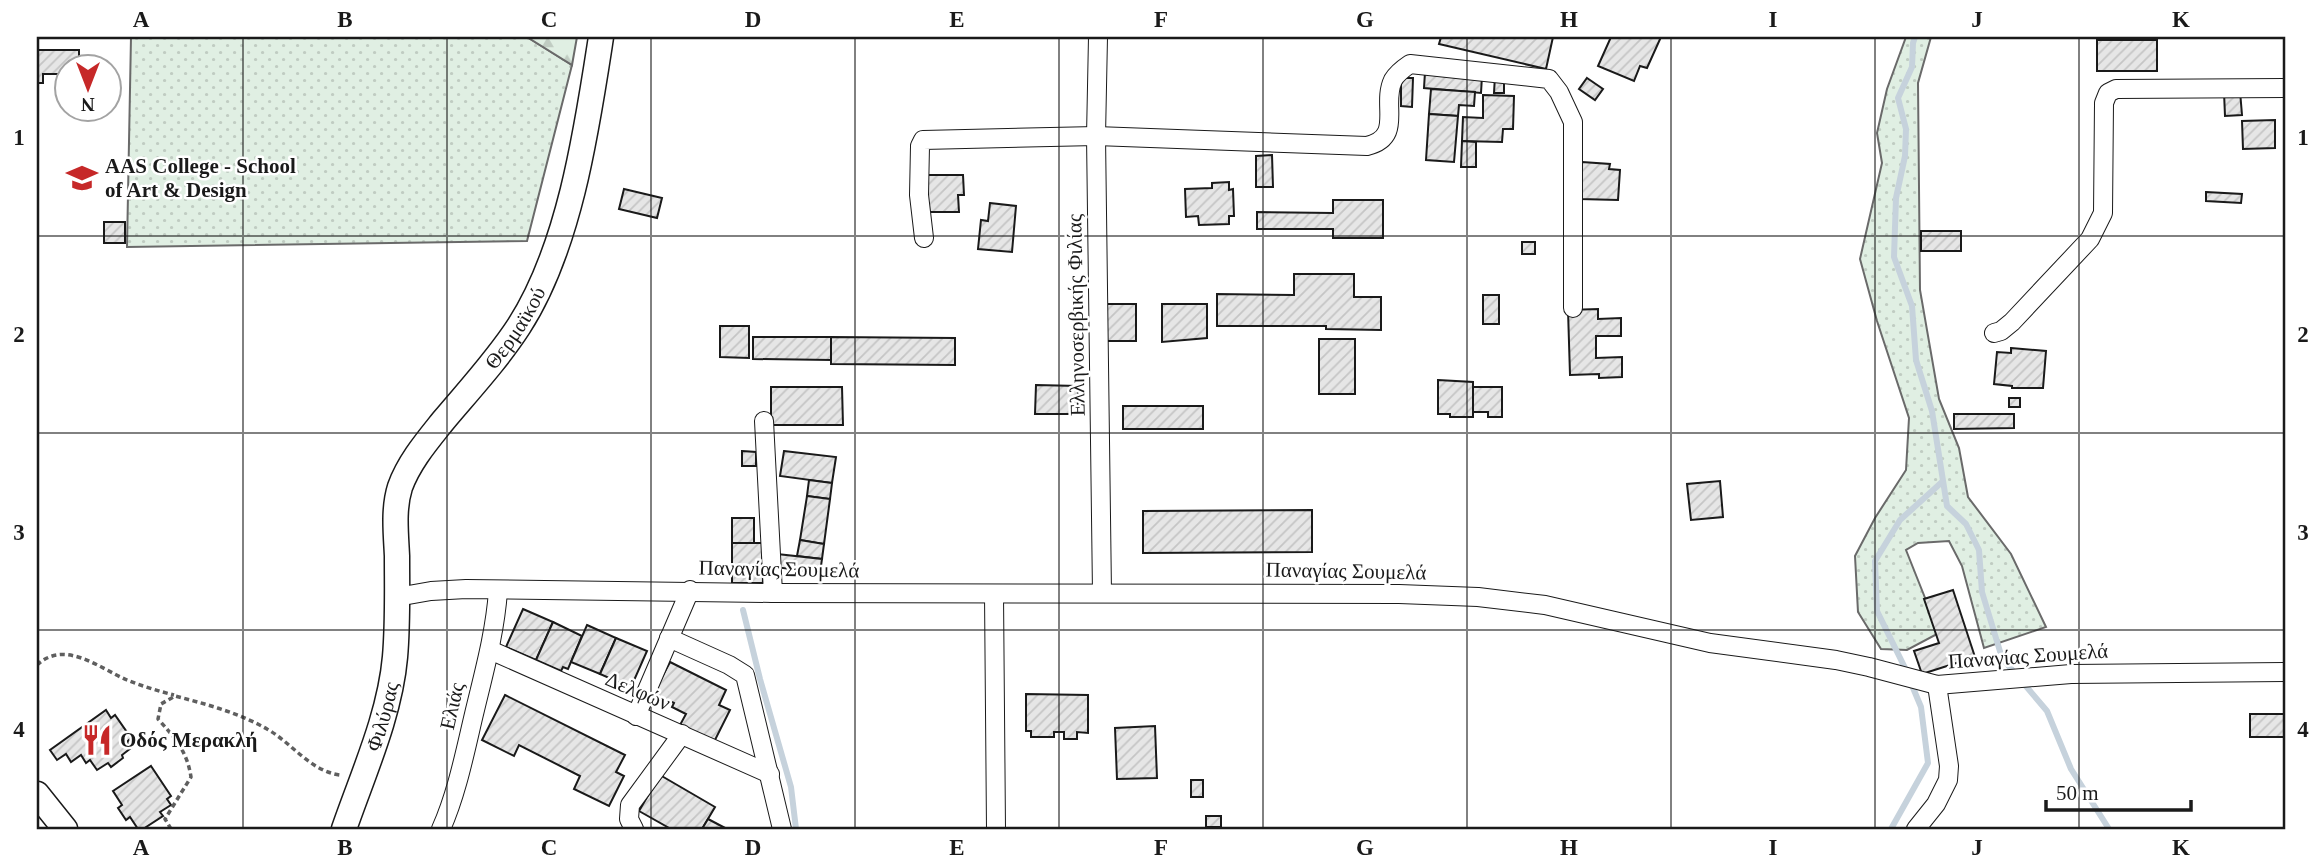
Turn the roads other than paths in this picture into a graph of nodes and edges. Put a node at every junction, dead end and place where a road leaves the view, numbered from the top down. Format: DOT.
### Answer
graph roads {
  1 [pos="601,37"];
  2 [pos="1098,37"];
  3 [pos="2285,88"];
  4 [pos="1096,136"];
  5 [pos="924,238"];
  6 [pos="1573,308"];
  7 [pos="1994,333"];
  8 [pos="764,421"];
  9 [pos="498,590"];
  10 [pos="690,590"];
  11 [pos="774,593"];
  12 [pos="1102,593"];
  13 [pos="993,594"];
  14 [pos="397,597"];
  15 [pos="669,638"];
  16 [pos="490,650"];
  17 [pos="2285,671"];
  18 [pos="1928,683"];
  19 [pos="636,716"];
  20 [pos="682,734"];
  21 [pos="770,774"];
  22 [pos="37,794"];
  23 [pos="65,829"];
  24 [pos="344,829"];
  25 [pos="441,829"];
  26 [pos="635,829"];
  27 [pos="782,829"];
  28 [pos="996,829"];
  29 [pos="1916,829"];
  1 -- 14 [label="street, Θερμαϊκού"];
  2 -- 4 [label="street, Ελληνοσερβικής Φιλίας"];
  3 -- 7 [label="street"];
  4 -- 5 [label="street"];
  4 -- 6 [label="street"];
  4 -- 12 [label="street, Ελληνοσερβικής Φιλίας"];
  8 -- 11 [label="street"];
  9 -- 10 [label="street, Παναγίας Σουμελά"];
  9 -- 14 [label="street, Παναγίας Σουμελά"];
  9 -- 16 [label="street, Ελιάς"];
  10 -- 11 [label="street, Παναγίας Σουμελά"];
  10 -- 15 [label="street"];
  11 -- 13 [label="street, Παναγίας Σουμελά"];
  12 -- 13 [label="street, Παναγίας Σουμελά"];
  12 -- 18 [label="street, Παναγίας Σουμελά"];
  13 -- 28 [label="street"];
  14 -- 24 [label="street, Φιλύρας"];
  15 -- 19 [label="street"];
  15 -- 21 [label="street"];
  16 -- 19 [label="street, Δελφών"];
  16 -- 25 [label="street, Ελιάς"];
  17 -- 18 [label="street, Παναγίας Σουμελά"];
  18 -- 29 [label="street"];
  19 -- 20 [label="street, Δελφών"];
  20 -- 21 [label="street, Δελφών"];
  20 -- 26 [label="street"];
  21 -- 27 [label="street"];
  22 -- 23 [label="street"];
}
